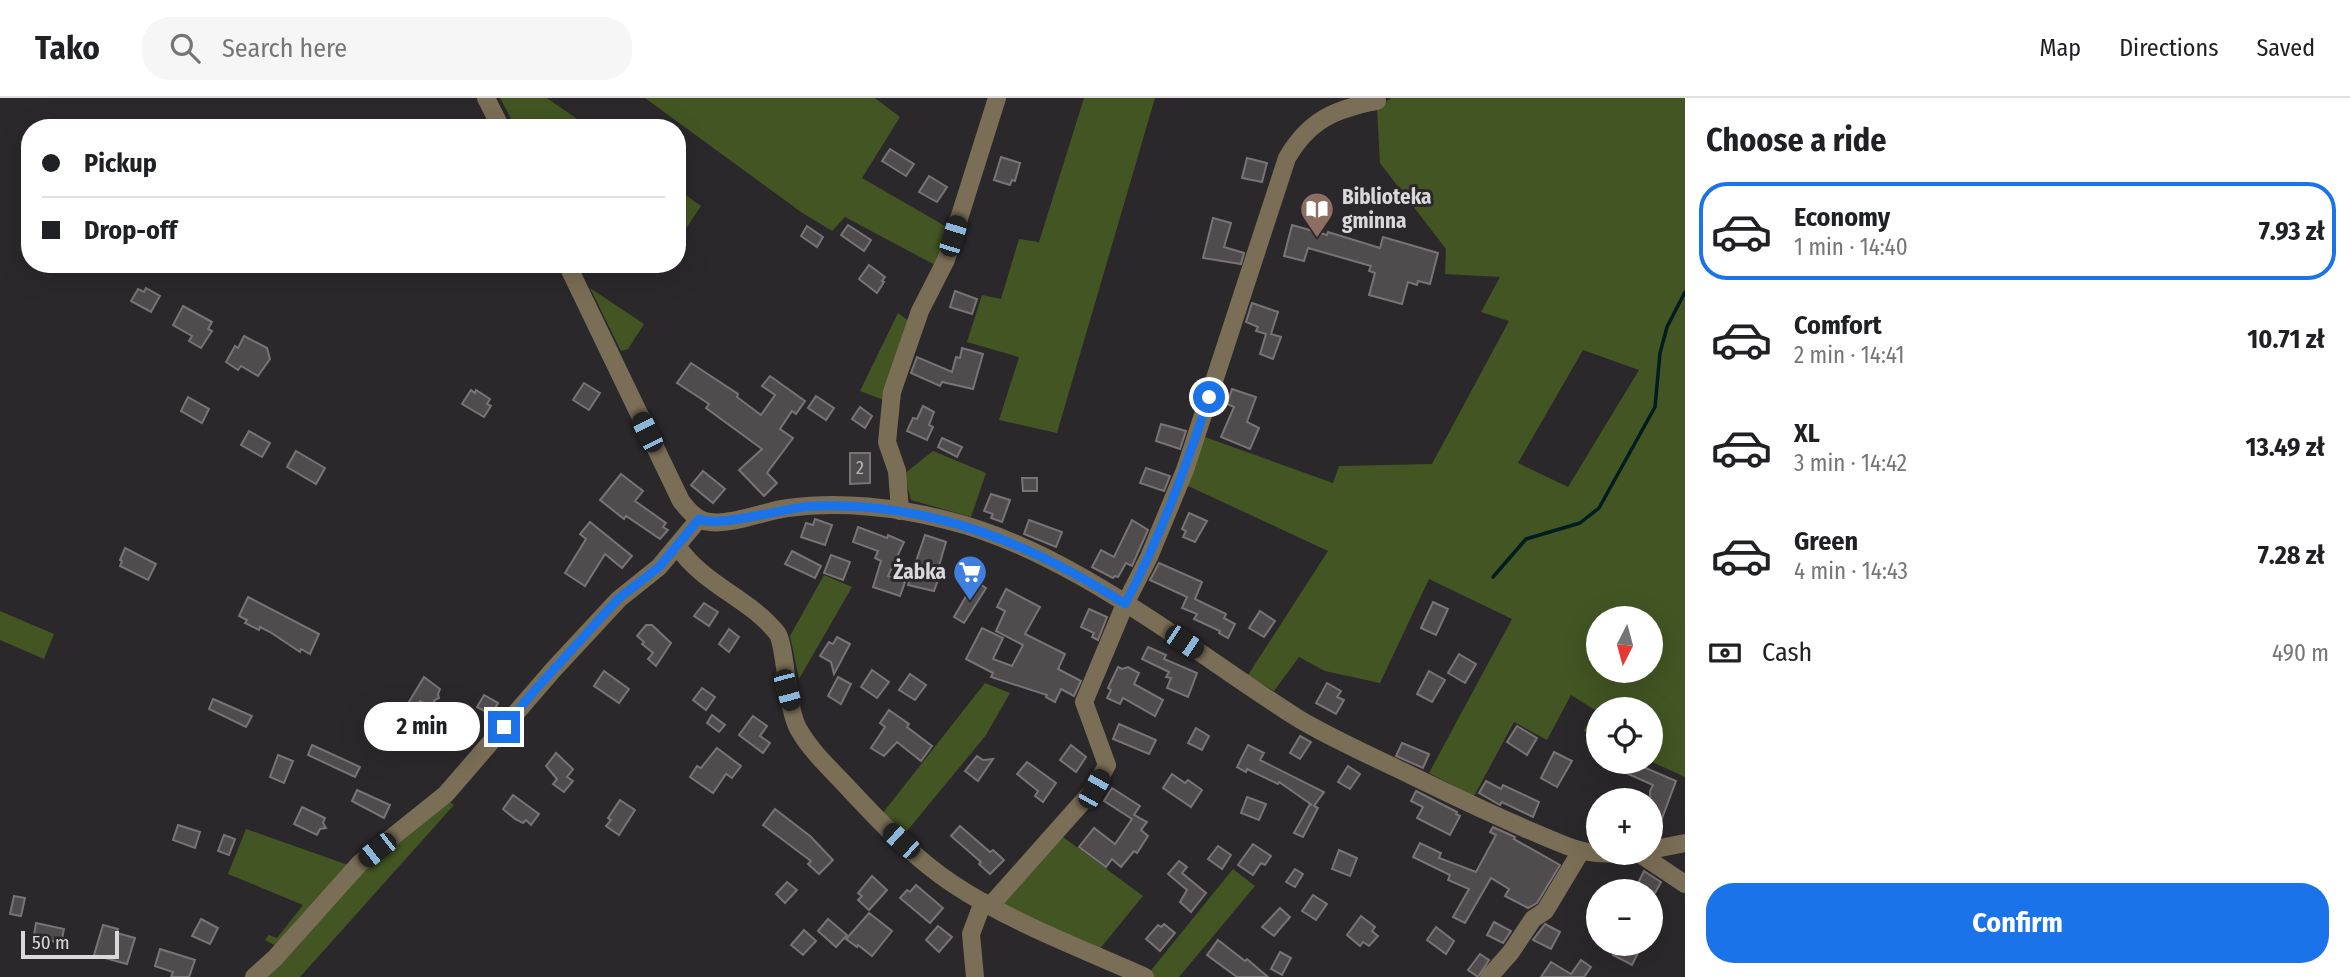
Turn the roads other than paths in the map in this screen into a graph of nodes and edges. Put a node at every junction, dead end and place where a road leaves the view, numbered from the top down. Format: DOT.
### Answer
graph roads {
  1 [pos="486,98"];
  2 [pos="997,98"];
  3 [pos="1377,101"];
  4 [pos="496,119"];
  5 [pos="571,273"];
  6 [pos="900,511"];
  7 [pos="699,519"];
  8 [pos="677,546"];
  9 [pos="1125,604"];
  10 [pos="1685,843"];
  11 [pos="1663,847"];
  12 [pos="1581,851"];
  13 [pos="1586,852"];
  14 [pos="1656,865"];
  15 [pos="1685,884"];
  16 [pos="986,904"];
  17 [pos="254,977"];
  18 [pos="975,977"];
  19 [pos="1145,977"];
  20 [pos="1489,977"];
  1 -- 4 [label="street"];
  2 -- 6 [label="street"];
  3 -- 9 [label="street"];
  5 -- 7 [label="street"];
  6 -- 7 [label="street"];
  6 -- 9 [label="street"];
  7 -- 8 [label="street"];
  8 -- 16 [label="street"];
  8 -- 17 [label="street"];
  9 -- 12 [label="street"];
  9 -- 16 [label="street"];
  10 -- 11 [label="street"];
  12 -- 13 [label="street"];
  12 -- 20 [label="street"];
  14 -- 15 [label="street"];
  16 -- 18 [label="street"];
  16 -- 19 [label="street"];
}
